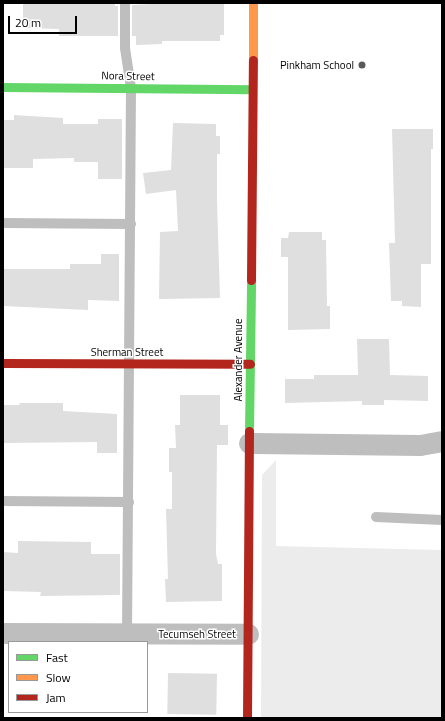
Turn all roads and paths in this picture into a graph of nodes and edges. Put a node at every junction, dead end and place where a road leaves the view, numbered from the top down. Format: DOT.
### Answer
graph roads {
  1 [pos="125,3"];
  2 [pos="253,3"];
  3 [pos="3,87"];
  4 [pos="132,88"];
  5 [pos="252,89"];
  6 [pos="3,223"];
  7 [pos="131,224"];
  8 [pos="3,363"];
  9 [pos="129,364"];
  10 [pos="250,364"];
  11 [pos="439,442"];
  12 [pos="249,443"];
  13 [pos="3,501"];
  14 [pos="129,502"];
  15 [pos="376,517"];
  16 [pos="442,520"];
  17 [pos="3,633"];
  18 [pos="127,634"];
  19 [pos="248,634"];
  20 [pos="247,718"];
  1 -- 4 [label="lane"];
  2 -- 5 [label="street, Alexander Avenue"];
  3 -- 4 [label="street, Nora Street"];
  4 -- 5 [label="street, Nora Street"];
  4 -- 7 [label="lane"];
  5 -- 10 [label="street, Alexander Avenue"];
  6 -- 7 [label="lane"];
  7 -- 9 [label="lane"];
  8 -- 9 [label="street, Sherman Street"];
  9 -- 10 [label="street, Sherman Street"];
  9 -- 14 [label="lane"];
  10 -- 12 [label="street, Alexander Avenue"];
  11 -- 12 [label="street"];
  12 -- 19 [label="street, Alexander Avenue"];
  13 -- 14 [label="lane"];
  14 -- 18 [label="lane"];
  15 -- 16 [label="lane"];
  17 -- 18 [label="street, Tecumseh Street"];
  18 -- 19 [label="street, Tecumseh Street"];
  19 -- 20 [label="street, Alexander Avenue"];
}
